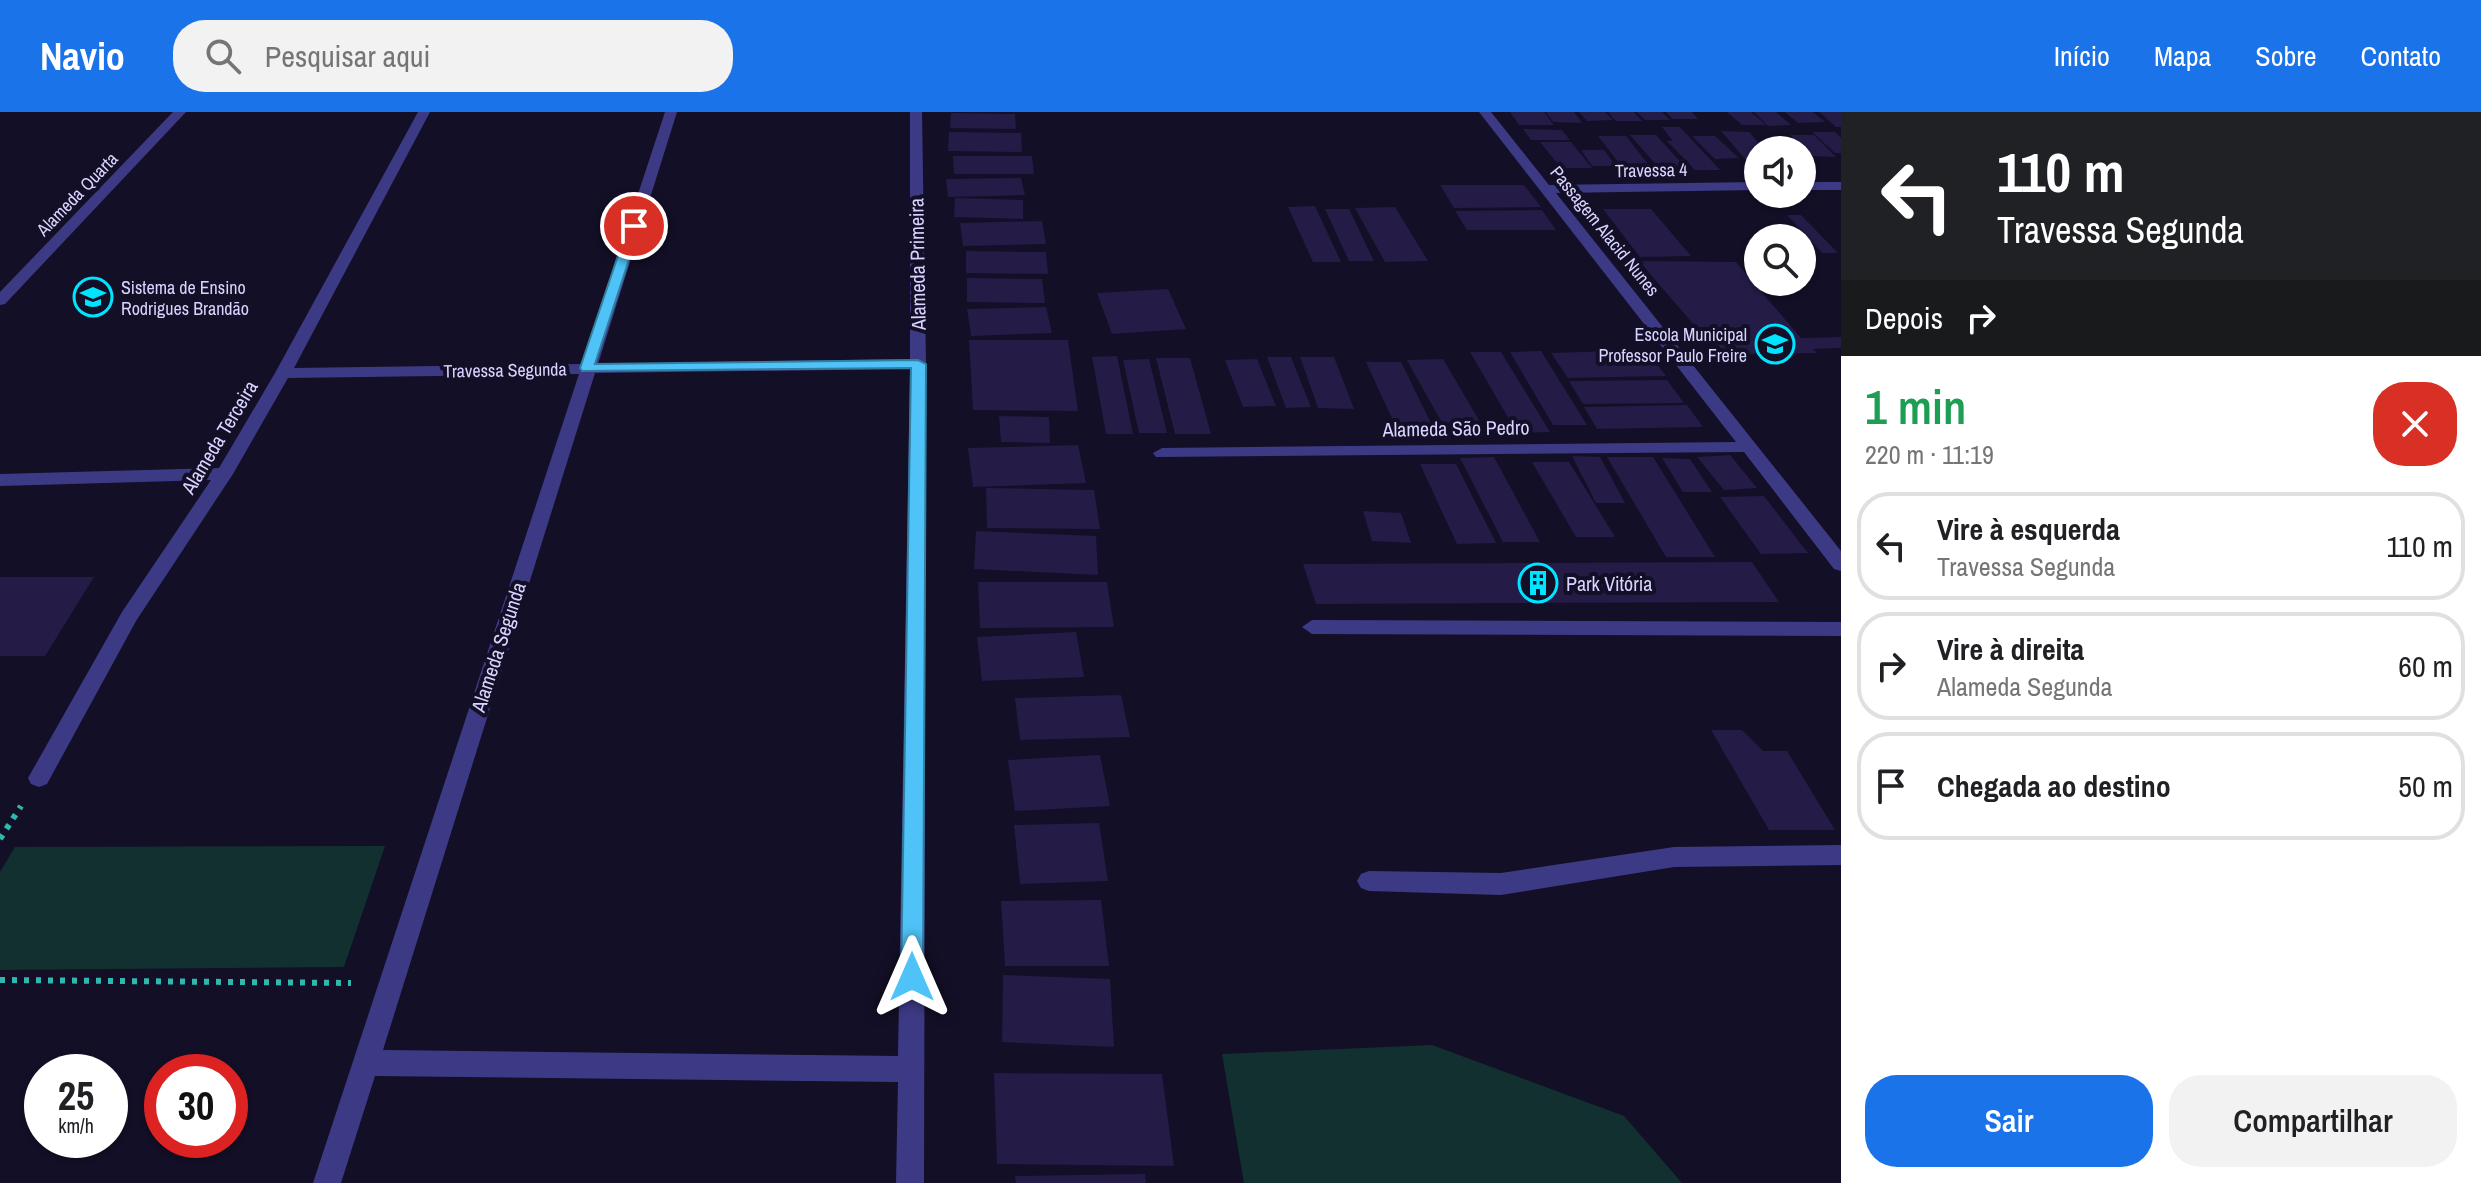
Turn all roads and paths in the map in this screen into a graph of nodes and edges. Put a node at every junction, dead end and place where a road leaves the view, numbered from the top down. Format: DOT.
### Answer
graph roads {
  1 [pos="180,112"];
  2 [pos="424,112"];
  3 [pos="671,112"];
  4 [pos="916,112"];
  5 [pos="1485,112"];
  6 [pos="1744,186"];
  7 [pos="1816,186"];
  8 [pos="1841,186"];
  9 [pos="1545,189"];
  10 [pos="0,301"];
  11 [pos="918,364"];
  12 [pos="587,368"];
  13 [pos="283,373"];
  14 [pos="1750,447"];
  15 [pos="1162,453"];
  16 [pos="224,474"];
  17 [pos="0,480"];
  18 [pos="1841,564"];
  19 [pos="1312,627"];
  20 [pos="1841,629"];
  21 [pos="39,778"];
  22 [pos="1841,855"];
  23 [pos="1369,881"];
  24 [pos="0,980"];
  25 [pos="391,984"];
  26 [pos="366,1063"];
  27 [pos="911,1069"];
  28 [pos="327,1183"];
  29 [pos="910,1183"];
  1 -- 10 [label="street, Alameda Quarta"];
  2 -- 13 [label="street, Alameda Terceira"];
  3 -- 12 [label="street, Alameda Segunda"];
  4 -- 11 [label="street, Alameda Primeira"];
  5 -- 9 [label="street, Passagem Alacid Nunes"];
  6 -- 9 [label="street, Travessa 4"];
  7 -- 8 [label="street"];
  9 -- 14 [label="street, Passagem Alacid Nunes"];
  11 -- 12 [label="street, Travessa Segunda"];
  11 -- 27 [label="street, Alameda Primeira"];
  12 -- 13 [label="street, Travessa Segunda"];
  12 -- 25 [label="street, Alameda Segunda"];
  13 -- 16 [label="street, Alameda Terceira"];
  14 -- 15 [label="street, Alameda São Pedro"];
  14 -- 18 [label="street, Passagem Alacid Nunes"];
  16 -- 17 [label="street"];
  16 -- 21 [label="street, Alameda Terceira"];
  19 -- 20 [label="street"];
  22 -- 23 [label="street"];
  24 -- 25 [label="path"];
  25 -- 26 [label="street, Alameda Segunda"];
  26 -- 27 [label="street"];
  26 -- 28 [label="street, Alameda Segunda"];
  27 -- 29 [label="street, Alameda Primeira"];
}
